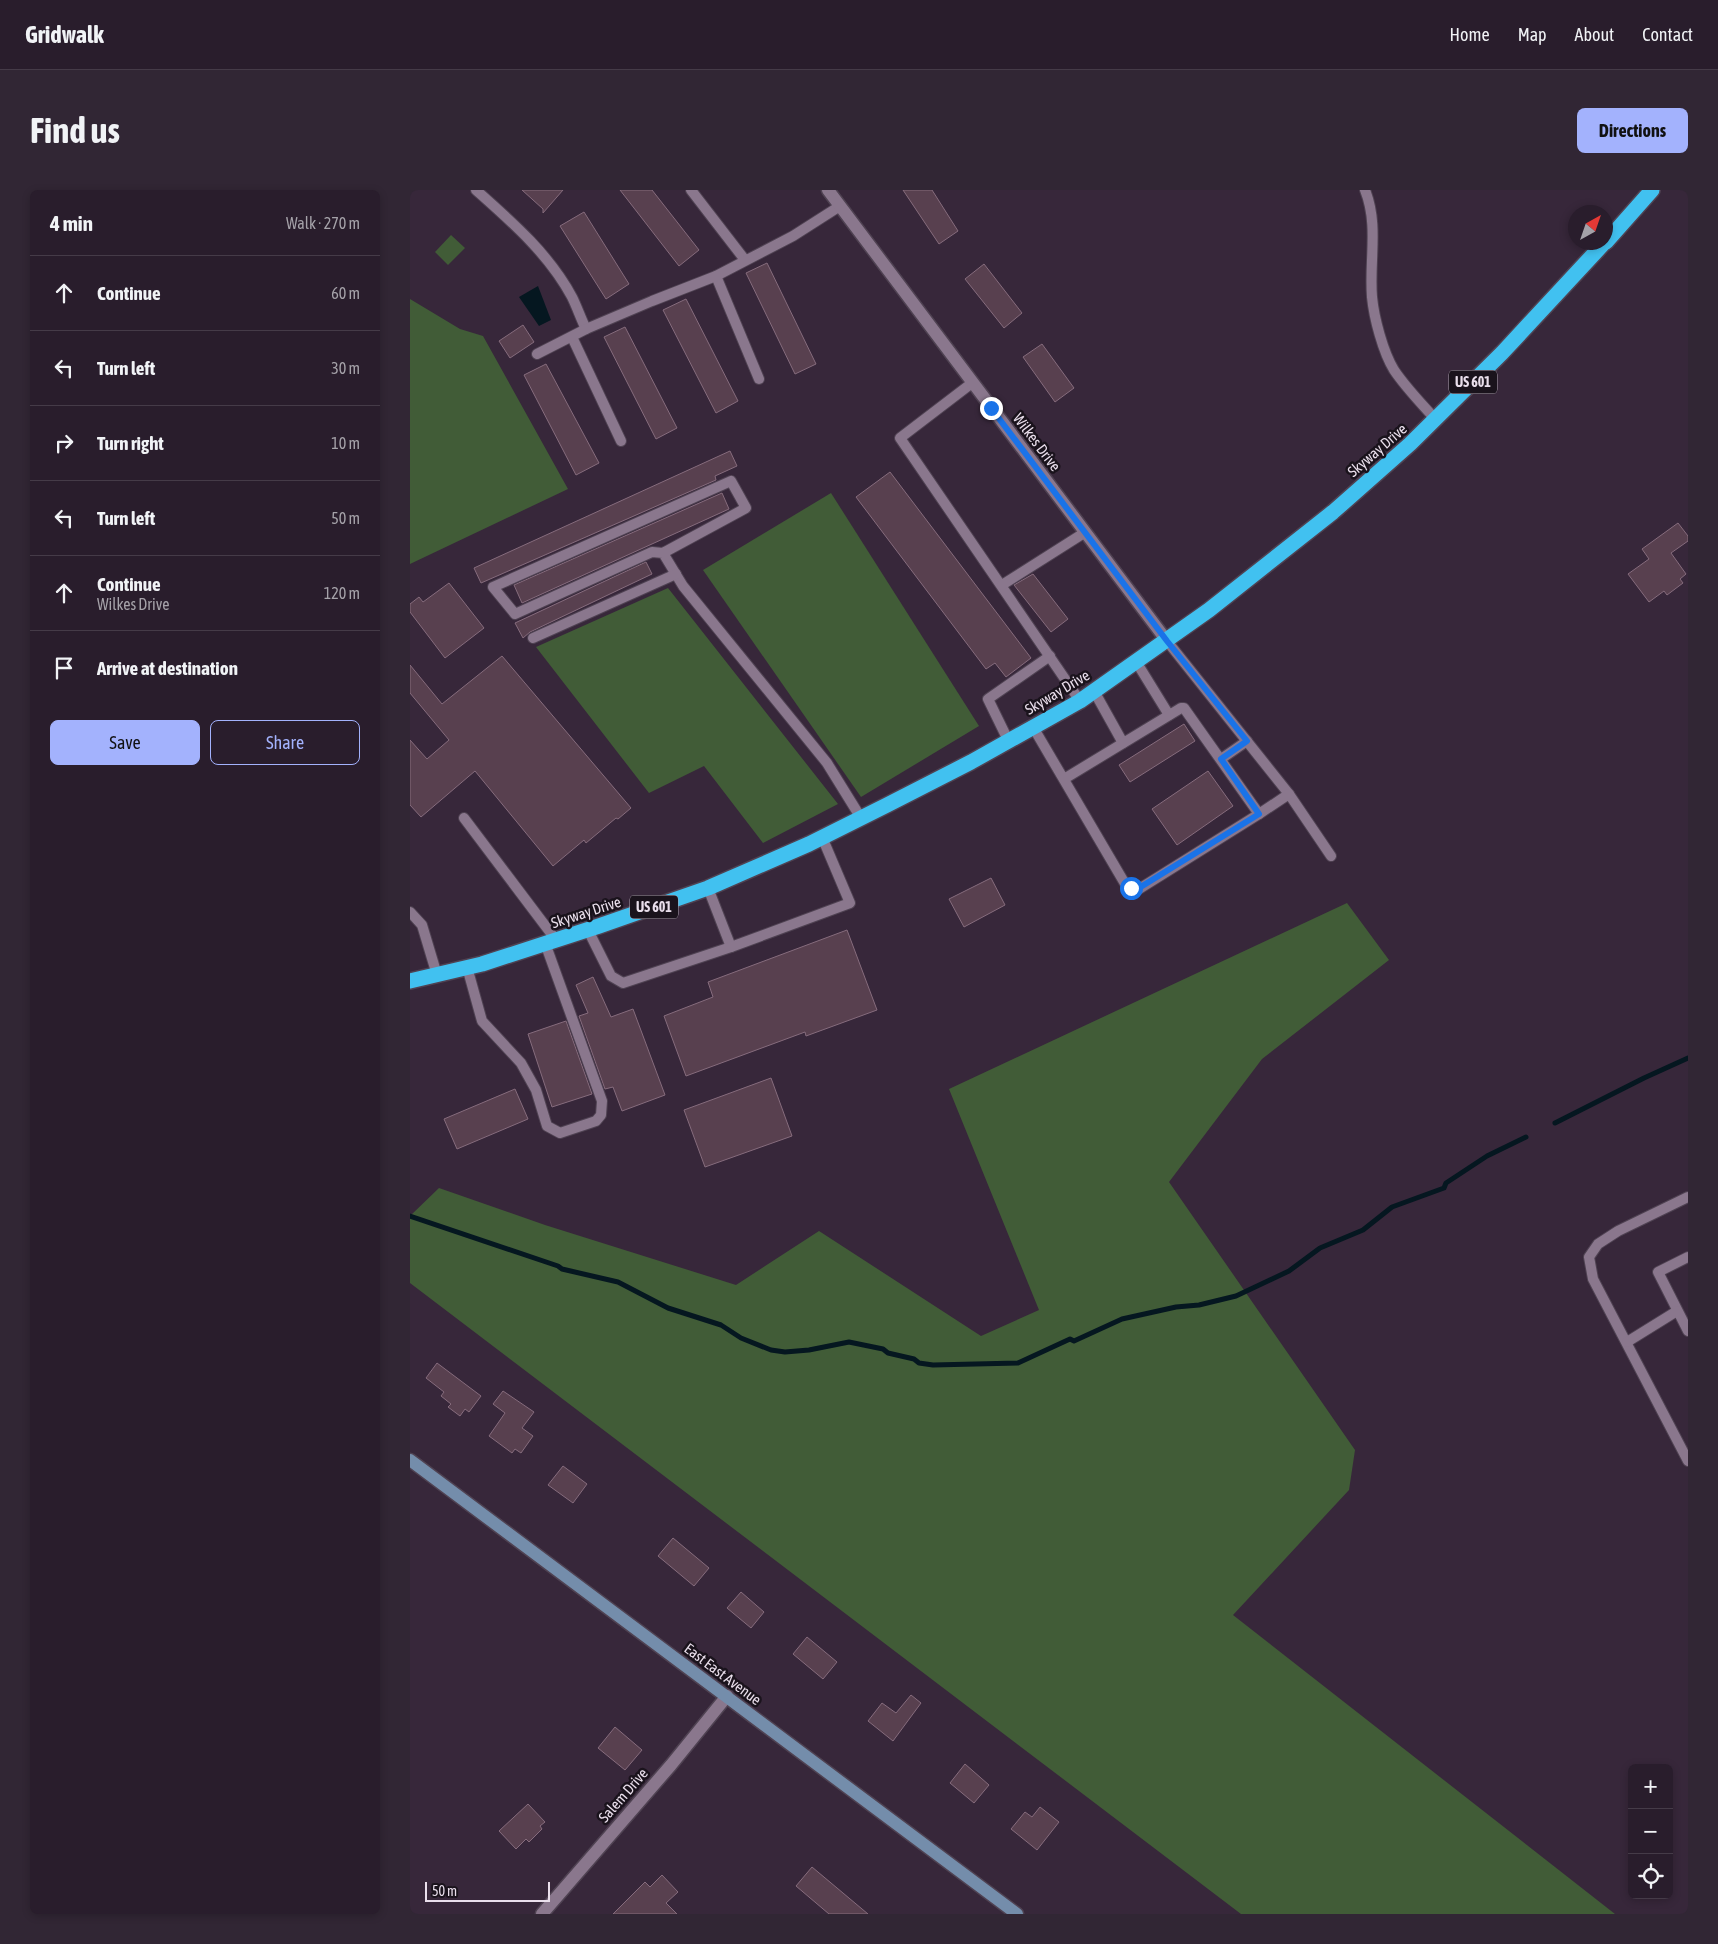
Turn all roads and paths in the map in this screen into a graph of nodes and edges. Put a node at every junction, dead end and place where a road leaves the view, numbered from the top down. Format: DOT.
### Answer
graph roads {
  1 [pos="476,190"];
  2 [pos="691,190"];
  3 [pos="828,190"];
  4 [pos="1365,190"];
  5 [pos="1652,190"];
  6 [pos="840,206"];
  7 [pos="1613,233"];
  8 [pos="1598,250"];
  9 [pos="746,260"];
  10 [pos="716,276"];
  11 [pos="586,329"];
  12 [pos="572,336"];
  13 [pos="537,354"];
  14 [pos="759,379"];
  15 [pos="972,382"];
  16 [pos="1436,420"];
  17 [pos="622,441"];
  18 [pos="1084,533"];
  19 [pos="663,553"];
  20 [pos="676,574"];
  21 [pos="1002,585"];
  22 [pos="533,638"];
  23 [pos="1167,641"];
  24 [pos="1050,656"];
  25 [pos="1137,663"];
  26 [pos="1094,691"];
  27 [pos="1080,701"];
  28 [pos="1168,715"];
  29 [pos="1033,727"];
  30 [pos="1008,740"];
  31 [pos="1247,741"];
  32 [pos="1123,743"];
  33 [pos="1221,759"];
  34 [pos="1064,779"];
  35 [pos="1289,794"];
  36 [pos="1259,814"];
  37 [pos="464,818"];
  38 [pos="861,818"];
  39 [pos="822,838"];
  40 [pos="1332,856"];
  41 [pos="708,888"];
  42 [pos="410,912"];
  43 [pos="588,930"];
  44 [pos="551,942"];
  45 [pos="731,947"];
  46 [pos="467,968"];
  47 [pos="438,975"];
  48 [pos="410,981"];
  49 [pos="1688,1197"];
  50 [pos="1688,1256"];
  51 [pos="1677,1311"];
  52 [pos="1688,1331"];
  53 [pos="1627,1342"];
  54 [pos="410,1460"];
  55 [pos="1688,1461"];
  56 [pos="727,1696"];
  57 [pos="542,1914"];
  58 [pos="1017,1914"];
  1 -- 11 [label="lane"];
  2 -- 9 [label="lane"];
  3 -- 6 [label="street, Wilkes Drive"];
  4 -- 16 [label="lane"];
  5 -- 7 [label="highway, Skyway Drive / US 601"];
  6 -- 9 [label="lane"];
  6 -- 15 [label="street, Wilkes Drive"];
  8 -- 16 [label="highway, Skyway Drive / US 601"];
  9 -- 10 [label="lane"];
  10 -- 11 [label="lane"];
  10 -- 14 [label="lane"];
  11 -- 12 [label="lane"];
  12 -- 13 [label="lane"];
  12 -- 17 [label="lane"];
  15 -- 18 [label="street, Wilkes Drive"];
  15 -- 21 [label="lane"];
  16 -- 23 [label="highway, Skyway Drive / US 601"];
  18 -- 21 [label="lane"];
  18 -- 23 [label="street, Wilkes Drive"];
  19 -- 19 [label="lane"];
  19 -- 20 [label="lane"];
  20 -- 22 [label="lane"];
  20 -- 38 [label="lane"];
  21 -- 24 [label="lane"];
  23 -- 25 [label="highway, Skyway Drive / US 601"];
  23 -- 31 [label="lane"];
  24 -- 27 [label="lane"];
  24 -- 30 [label="lane"];
  25 -- 26 [label="highway, Skyway Drive / US 601"];
  25 -- 28 [label="lane"];
  26 -- 27 [label="highway, Skyway Drive / US 601"];
  26 -- 32 [label="lane"];
  27 -- 29 [label="highway, Skyway Drive / US 601"];
  28 -- 32 [label="lane"];
  28 -- 33 [label="lane"];
  29 -- 30 [label="highway, Skyway Drive / US 601"];
  29 -- 34 [label="lane"];
  30 -- 38 [label="highway, Skyway Drive / US 601"];
  31 -- 33 [label="lane"];
  31 -- 35 [label="lane"];
  32 -- 34 [label="lane"];
  33 -- 36 [label="lane"];
  34 -- 36 [label="lane"];
  35 -- 36 [label="lane"];
  35 -- 40 [label="lane"];
  37 -- 44 [label="lane"];
  38 -- 39 [label="highway, Skyway Drive / US 601"];
  39 -- 41 [label="highway, Skyway Drive / US 601"];
  39 -- 45 [label="lane"];
  41 -- 43 [label="highway, Skyway Drive / US 601"];
  41 -- 45 [label="lane"];
  42 -- 47 [label="lane"];
  43 -- 44 [label="highway, Skyway Drive / US 601"];
  43 -- 45 [label="lane"];
  44 -- 46 [label="highway, Skyway Drive / US 601"];
  44 -- 46 [label="lane"];
  46 -- 47 [label="highway, Skyway Drive / US 601"];
  47 -- 48 [label="highway, Skyway Drive / US 601"];
  49 -- 53 [label="lane"];
  50 -- 51 [label="lane"];
  51 -- 52 [label="lane"];
  51 -- 53 [label="lane"];
  53 -- 55 [label="lane"];
  54 -- 56 [label="street, East East Avenue"];
  56 -- 57 [label="street, Salem Drive"];
  56 -- 58 [label="street, East East Avenue"];
}
